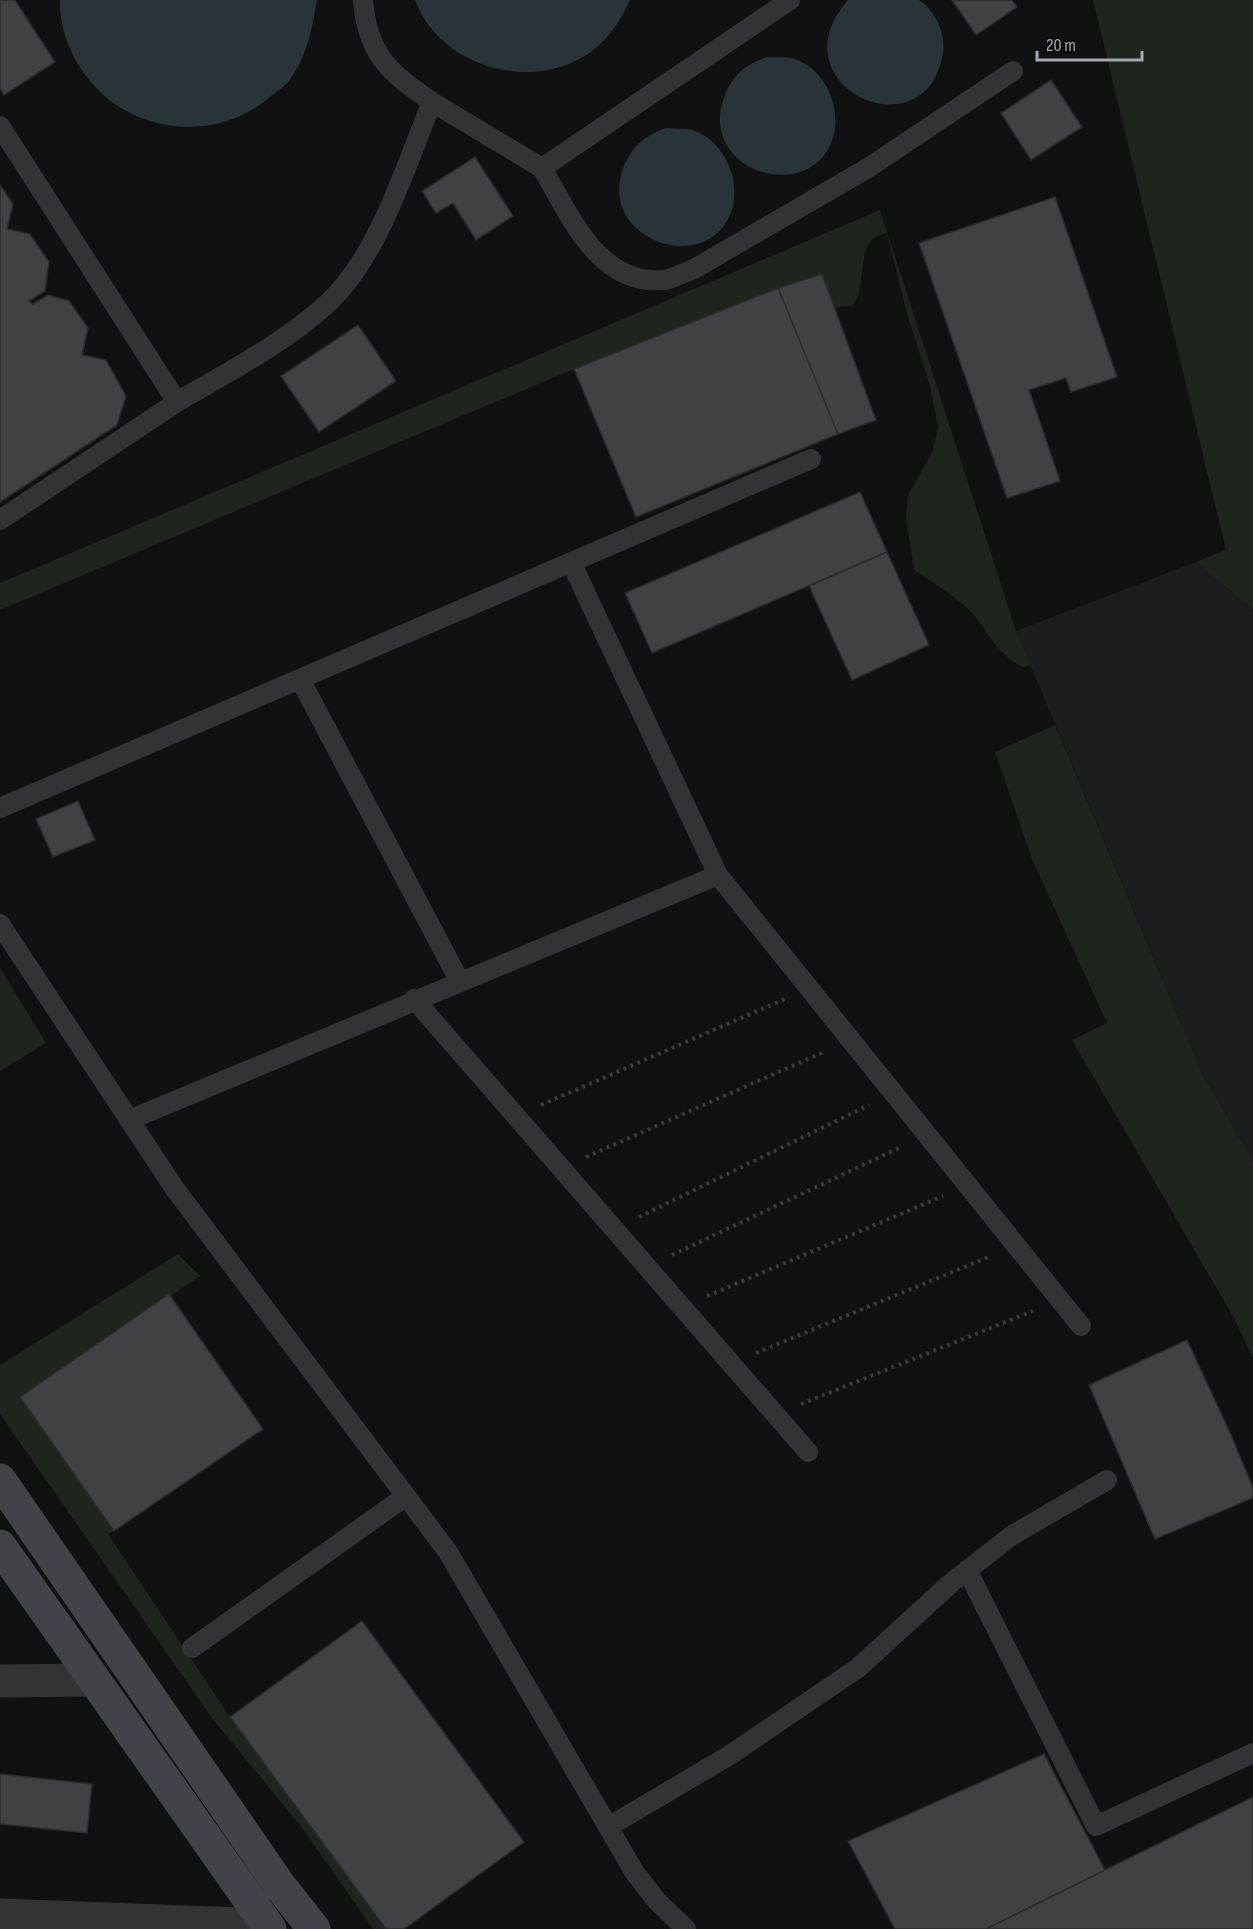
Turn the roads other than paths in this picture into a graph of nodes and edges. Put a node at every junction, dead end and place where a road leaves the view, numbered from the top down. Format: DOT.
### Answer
graph roads {
  1 [pos="363,0"];
  2 [pos="790,0"];
  3 [pos="1013,71"];
  4 [pos="432,102"];
  5 [pos="0,126"];
  6 [pos="542,168"];
  7 [pos="177,402"];
  8 [pos="811,459"];
  9 [pos="0,520"];
  10 [pos="570,562"];
  11 [pos="300,679"];
  12 [pos="0,808"];
  13 [pos="718,875"];
  14 [pos="0,924"];
  15 [pos="459,980"];
  16 [pos="414,999"];
  17 [pos="129,1120"];
  18 [pos="1081,1326"];
  19 [pos="808,1452"];
  20 [pos="0,1480"];
  21 [pos="1107,1480"];
  22 [pos="406,1496"];
  23 [pos="0,1546"];
  24 [pos="968,1570"];
  25 [pos="192,1648"];
  26 [pos="93,1680"];
  27 [pos="0,1681"];
  28 [pos="1253,1753"];
  29 [pos="608,1827"];
  30 [pos="0,1915"];
  31 [pos="268,1927"];
  32 [pos="315,1929"];
  33 [pos="686,1929"];
  1 -- 4 [label="lane"];
  2 -- 6 [label="lane"];
  3 -- 6 [label="lane"];
  4 -- 6 [label="lane"];
  4 -- 7 [label="lane"];
  5 -- 7 [label="lane"];
  7 -- 9 [label="lane"];
  8 -- 10 [label="lane"];
  10 -- 11 [label="lane"];
  10 -- 13 [label="lane"];
  11 -- 12 [label="lane"];
  11 -- 15 [label="lane"];
  13 -- 15 [label="lane"];
  13 -- 18 [label="lane"];
  14 -- 17 [label="lane"];
  15 -- 16 [label="lane"];
  16 -- 17 [label="lane"];
  16 -- 19 [label="lane"];
  17 -- 22 [label="lane"];
  20 -- 32 [label="main road"];
  21 -- 24 [label="lane"];
  22 -- 25 [label="lane"];
  22 -- 29 [label="lane"];
  23 -- 26 [label="main road"];
  24 -- 28 [label="lane"];
  24 -- 29 [label="lane"];
  26 -- 27 [label="street"];
  26 -- 31 [label="main road"];
  29 -- 33 [label="lane"];
  30 -- 31 [label="street"];
}
